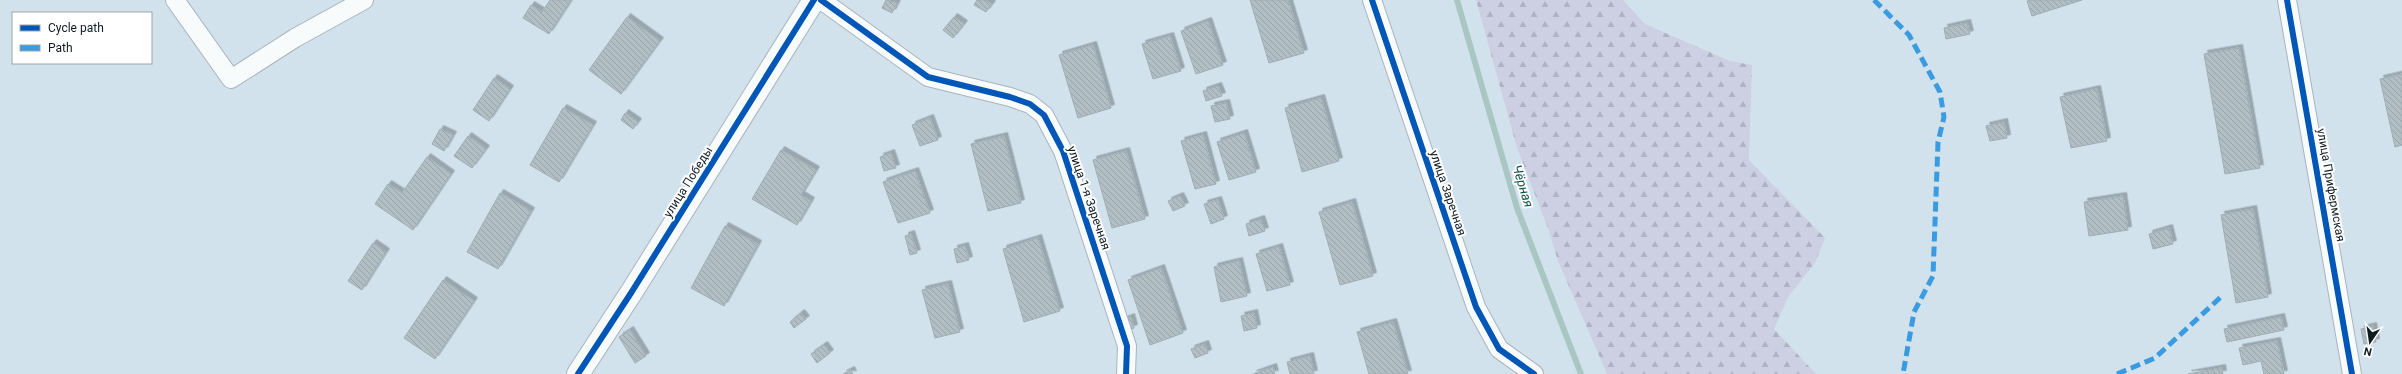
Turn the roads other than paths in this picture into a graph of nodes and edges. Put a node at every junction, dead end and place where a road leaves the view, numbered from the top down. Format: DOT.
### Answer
graph roads {
  1 [pos="175,0"];
  2 [pos="364,0"];
  3 [pos="814,0"];
  4 [pos="821,0"];
  5 [pos="1372,0"];
  6 [pos="2287,0"];
  7 [pos="578,374"];
  8 [pos="1126,374"];
  9 [pos="1534,374"];
  10 [pos="2352,374"];
  1 -- 2 [label="street"];
  3 -- 7 [label="street, улица Победы"];
  4 -- 8 [label="street, улица 1-я Заречная"];
  5 -- 9 [label="street, улица Заречная"];
  6 -- 10 [label="street, улица Прифермская"];
}
